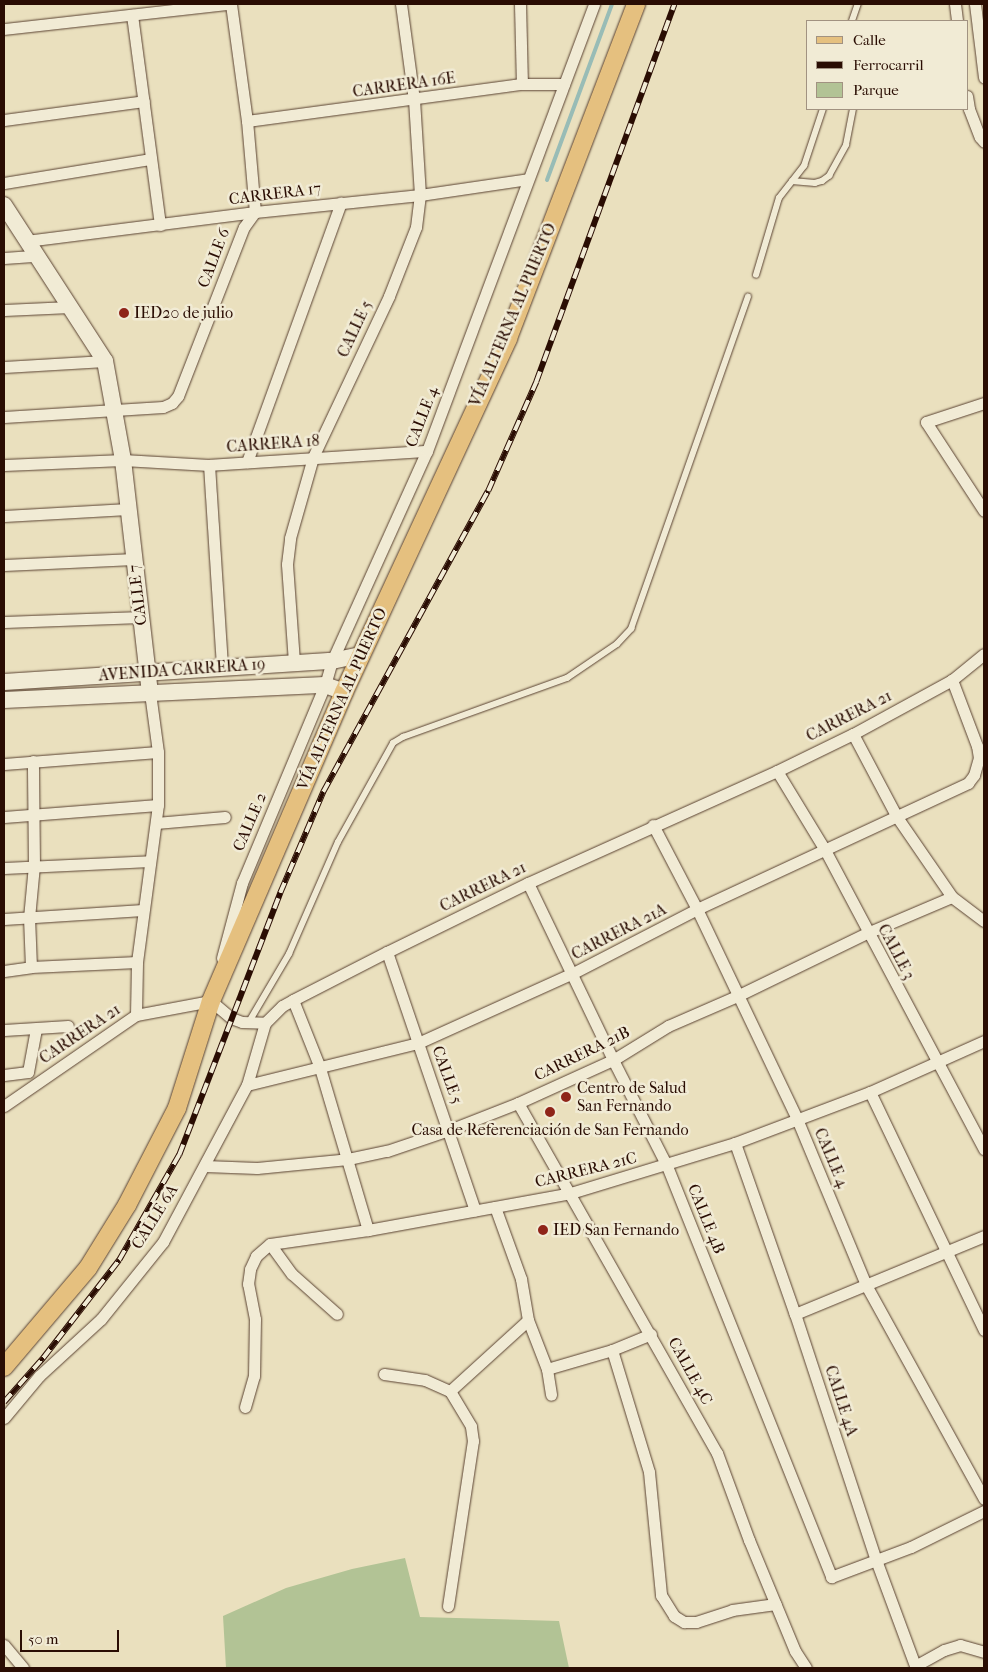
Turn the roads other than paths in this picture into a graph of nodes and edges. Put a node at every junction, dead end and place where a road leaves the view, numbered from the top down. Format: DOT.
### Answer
graph roads {
  1 [pos="230,4"];
  2 [pos="401,4"];
  3 [pos="520,4"];
  4 [pos="594,4"];
  5 [pos="636,4"];
  6 [pos="858,4"];
  7 [pos="955,4"];
  8 [pos="975,4"];
  9 [pos="132,15"];
  10 [pos="852,20"];
  11 [pos="957,20"];
  12 [pos="4,29"];
  13 [pos="984,75"];
  14 [pos="522,84"];
  15 [pos="564,84"];
  16 [pos="414,100"];
  17 [pos="968,100"];
  18 [pos="144,101"];
  19 [pos="823,110"];
  20 [pos="853,110"];
  21 [pos="4,120"];
  22 [pos="247,121"];
  23 [pos="984,142"];
  24 [pos="151,158"];
  25 [pos="528,179"];
  26 [pos="792,181"];
  27 [pos="4,183"];
  28 [pos="420,195"];
  29 [pos="341,203"];
  30 [pos="4,207"];
  31 [pos="256,212"];
  32 [pos="160,225"];
  33 [pos="26,241"];
  34 [pos="36,256"];
  35 [pos="4,258"];
  36 [pos="756,275"];
  37 [pos="748,297"];
  38 [pos="70,307"];
  39 [pos="4,310"];
  40 [pos="105,361"];
  41 [pos="4,367"];
  42 [pos="984,402"];
  43 [pos="115,411"];
  44 [pos="4,417"];
  45 [pos="427,451"];
  46 [pos="313,457"];
  47 [pos="123,460"];
  48 [pos="247,462"];
  49 [pos="4,465"];
  50 [pos="209,465"];
  51 [pos="128,508"];
  52 [pos="984,511"];
  53 [pos="4,516"];
  54 [pos="134,559"];
  55 [pos="4,565"];
  56 [pos="141,617"];
  57 [pos="4,622"];
  58 [pos="984,654"];
  59 [pos="360,656"];
  60 [pos="332,661"];
  61 [pos="294,662"];
  62 [pos="222,666"];
  63 [pos="147,672"];
  64 [pos="952,680"];
  65 [pos="4,682"];
  66 [pos="326,685"];
  67 [pos="344,692"];
  68 [pos="150,693"];
  69 [pos="4,700"];
  70 [pos="853,734"];
  71 [pos="158,752"];
  72 [pos="34,761"];
  73 [pos="4,764"];
  74 [pos="777,771"];
  75 [pos="158,805"];
  76 [pos="35,816"];
  77 [pos="225,817"];
  78 [pos="898,817"];
  79 [pos="4,818"];
  80 [pos="156,823"];
  81 [pos="653,825"];
  82 [pos="826,850"];
  83 [pos="150,861"];
  84 [pos="34,865"];
  85 [pos="4,868"];
  86 [pos="528,883"];
  87 [pos="952,897"];
  88 [pos="143,910"];
  89 [pos="697,910"];
  90 [pos="29,918"];
  91 [pos="4,919"];
  92 [pos="984,922"];
  93 [pos="867,933"];
  94 [pos="388,952"];
  95 [pos="137,962"];
  96 [pos="31,966"];
  97 [pos="4,971"];
  98 [pos="573,974"];
  99 [pos="737,996"];
  100 [pos="293,1000"];
  101 [pos="211,1001"];
  102 [pos="136,1015"];
  103 [pos="249,1022"];
  104 [pos="265,1023"];
  105 [pos="68,1026"];
  106 [pos="36,1029"];
  107 [pos="4,1030"];
  108 [pos="984,1041"];
  109 [pos="418,1043"];
  110 [pos="613,1060"];
  111 [pos="937,1062"];
  112 [pos="320,1068"];
  113 [pos="4,1075"];
  114 [pos="247,1085"];
  115 [pos="870,1092"];
  116 [pos="518,1103"];
  117 [pos="4,1106"];
  118 [pos="797,1119"];
  119 [pos="449,1130"];
  120 [pos="735,1144"];
  121 [pos="984,1149"];
  122 [pos="348,1159"];
  123 [pos="205,1166"];
  124 [pos="667,1166"];
  125 [pos="571,1193"];
  126 [pos="495,1206"];
  127 [pos="475,1210"];
  128 [pos="368,1230"];
  129 [pos="984,1236"];
  130 [pos="270,1244"];
  131 [pos="946,1252"];
  132 [pos="866,1285"];
  133 [pos="336,1314"];
  134 [pos="795,1314"];
  135 [pos="528,1320"];
  136 [pos="984,1330"];
  137 [pos="651,1334"];
  138 [pos="612,1350"];
  139 [pos="4,1367"];
  140 [pos="547,1369"];
  141 [pos="384,1374"];
  142 [pos="450,1392"];
  143 [pos="551,1395"];
  144 [pos="245,1407"];
  145 [pos="4,1418"];
  146 [pos="984,1499"];
  147 [pos="984,1511"];
  148 [pos="876,1560"];
  149 [pos="776,1604"];
  150 [pos="448,1606"];
  151 [pos="4,1645"];
  152 [pos="984,1652"];
  153 [pos="915,1667"];
  154 [pos="23,1668"];
  155 [pos="806,1668"];
  1 -- 9 [label="street"];
  1 -- 22 [label="street"];
  2 -- 16 [label="street, CALLE 5"];
  3 -- 14 [label="street"];
  4 -- 15 [label="street, CALLE 4"];
  5 -- 59 [label="main road, VÍA ALTERNA AL PUERTO"];
  6 -- 10 [label="lane"];
  7 -- 11 [label="street"];
  8 -- 13 [label="street"];
  9 -- 12 [label="street"];
  9 -- 18 [label="street"];
  14 -- 15 [label="street, CARRERA 16E"];
  14 -- 16 [label="street, CARRERA 16E"];
  15 -- 25 [label="street, CALLE 4"];
  16 -- 22 [label="street, CARRERA 16E"];
  16 -- 28 [label="street, CALLE 5"];
  17 -- 23 [label="street"];
  18 -- 21 [label="street"];
  18 -- 24 [label="street"];
  19 -- 26 [label="lane"];
  20 -- 26 [label="lane"];
  22 -- 31 [label="street"];
  24 -- 27 [label="street"];
  24 -- 32 [label="street"];
  25 -- 28 [label="street, CARRERA 17"];
  25 -- 45 [label="street, CALLE 4"];
  26 -- 36 [label="lane"];
  28 -- 29 [label="street, CARRERA 17"];
  28 -- 46 [label="street, CALLE 5"];
  29 -- 31 [label="street, CARRERA 17"];
  29 -- 48 [label="street"];
  30 -- 33 [label="main road, CALLE 7"];
  31 -- 32 [label="street, CARRERA 17"];
  31 -- 43 [label="street, CALLE 6"];
  32 -- 33 [label="street, CARRERA 17"];
  33 -- 34 [label="main road, CALLE 7"];
  34 -- 35 [label="street"];
  34 -- 38 [label="main road, CALLE 7"];
  37 -- 103 [label="lane"];
  38 -- 39 [label="street"];
  38 -- 40 [label="main road, CALLE 7"];
  40 -- 41 [label="street"];
  40 -- 43 [label="main road, CALLE 7"];
  42 -- 52 [label="street"];
  43 -- 44 [label="street, CALLE 6"];
  43 -- 47 [label="main road, CALLE 7"];
  45 -- 46 [label="street, CARRERA 18"];
  45 -- 60 [label="street, CALLE 4"];
  46 -- 48 [label="street, CARRERA 18"];
  46 -- 61 [label="street, CALLE 5"];
  47 -- 49 [label="street, CARRERA 18"];
  47 -- 50 [label="street, CARRERA 18"];
  47 -- 51 [label="main road, CALLE 7"];
  48 -- 50 [label="street, CARRERA 18"];
  50 -- 62 [label="street"];
  51 -- 53 [label="street"];
  51 -- 54 [label="main road, CALLE 7"];
  54 -- 55 [label="street"];
  54 -- 56 [label="main road, CALLE 7"];
  56 -- 57 [label="street"];
  56 -- 63 [label="main road, CALLE 7"];
  58 -- 64 [label="street, CARRERA 21"];
  59 -- 60 [label="main road, AVENIDA CARRERA 19"];
  59 -- 67 [label="main road, VÍA ALTERNA AL PUERTO"];
  60 -- 61 [label="main road, AVENIDA CARRERA 19"];
  60 -- 66 [label="street, CALLE 2"];
  61 -- 62 [label="main road, AVENIDA CARRERA 19"];
  62 -- 63 [label="main road, AVENIDA CARRERA 19"];
  63 -- 65 [label="main road, AVENIDA CARRERA 19"];
  63 -- 68 [label="main road, CALLE 7"];
  64 -- 70 [label="street, CARRERA 21"];
  64 -- 78 [label="street, CARRERA 21A"];
  66 -- 67 [label="main road, AVENIDA CARRERA 19"];
  66 -- 68 [label="main road, AVENIDA CARRERA 19"];
  66 -- 101 [label="street, CALLE 2"];
  67 -- 101 [label="main road, VÍA ALTERNA AL PUERTO"];
  68 -- 69 [label="main road, AVENIDA CARRERA 19"];
  68 -- 71 [label="street, CALLE 7"];
  70 -- 74 [label="street, CARRERA 21"];
  70 -- 78 [label="street"];
  71 -- 72 [label="street"];
  71 -- 75 [label="street, CALLE 7"];
  72 -- 73 [label="street"];
  72 -- 76 [label="street"];
  74 -- 81 [label="street, CARRERA 21"];
  74 -- 82 [label="street, CALLE 3"];
  75 -- 76 [label="street"];
  75 -- 80 [label="street, CALLE 7"];
  76 -- 79 [label="street"];
  76 -- 84 [label="street"];
  77 -- 80 [label="street"];
  78 -- 82 [label="street, CARRERA 21A"];
  78 -- 87 [label="street"];
  80 -- 83 [label="street, CALLE 7"];
  81 -- 86 [label="street, CARRERA 21"];
  81 -- 89 [label="street, CALLE 4"];
  82 -- 89 [label="street, CARRERA 21A"];
  82 -- 93 [label="street, CALLE 3"];
  83 -- 84 [label="street"];
  83 -- 88 [label="street, CALLE 7"];
  84 -- 85 [label="street"];
  84 -- 90 [label="street"];
  86 -- 94 [label="street, CARRERA 21"];
  86 -- 98 [label="street, CALLE 4B"];
  87 -- 92 [label="street"];
  87 -- 93 [label="street, CARRERA 21B"];
  88 -- 90 [label="street"];
  88 -- 95 [label="street, CALLE 7"];
  89 -- 98 [label="street, CARRERA 21A"];
  89 -- 99 [label="street, CALLE 4"];
  90 -- 91 [label="street"];
  90 -- 96 [label="street"];
  93 -- 99 [label="street, CARRERA 21B"];
  93 -- 111 [label="street, CALLE 3"];
  94 -- 100 [label="street, CARRERA 21"];
  94 -- 109 [label="street, CALLE 5"];
  95 -- 96 [label="street"];
  95 -- 102 [label="street, CALLE 7"];
  96 -- 97 [label="street"];
  98 -- 109 [label="street, CARRERA 21A"];
  98 -- 110 [label="street, CALLE 4B"];
  99 -- 110 [label="street, CARRERA 21B"];
  99 -- 118 [label="street, CALLE 4"];
  100 -- 104 [label="street, CARRERA 21"];
  100 -- 112 [label="street"];
  101 -- 102 [label="street, CARRERA 21"];
  101 -- 103 [label="street"];
  101 -- 139 [label="main road, VÍA ALTERNA AL PUERTO"];
  102 -- 117 [label="street, CARRERA 21"];
  103 -- 104 [label="street"];
  104 -- 114 [label="street, CALLE 6A"];
  105 -- 106 [label="street"];
  106 -- 107 [label="street"];
  106 -- 113 [label="street"];
  108 -- 111 [label="street, CARRERA 21C"];
  109 -- 112 [label="street, CARRERA 21A"];
  109 -- 119 [label="street, CALLE 5"];
  110 -- 116 [label="street, CARRERA 21B"];
  110 -- 124 [label="street, CALLE 4B"];
  111 -- 115 [label="street, CARRERA 21C"];
  111 -- 121 [label="street, CALLE 3"];
  112 -- 114 [label="street, CARRERA 21A"];
  112 -- 122 [label="street"];
  114 -- 123 [label="street, CALLE 6A"];
  115 -- 118 [label="street, CARRERA 21C"];
  115 -- 131 [label="street"];
  116 -- 119 [label="street, CARRERA 21B"];
  116 -- 125 [label="street, CALLE 4C"];
  118 -- 120 [label="street, CARRERA 21C"];
  118 -- 132 [label="street, CALLE 4"];
  119 -- 122 [label="street, CARRERA 21B"];
  119 -- 127 [label="street, CALLE 5"];
  120 -- 124 [label="street, CARRERA 21C"];
  120 -- 134 [label="street, CALLE 4A"];
  122 -- 123 [label="street, CARRERA 21B"];
  122 -- 128 [label="street"];
  123 -- 145 [label="street, CALLE 6A"];
  124 -- 125 [label="street, CARRERA 21C"];
  124 -- 148 [label="street, CALLE 4B"];
  125 -- 126 [label="street, CARRERA 21C"];
  125 -- 137 [label="street, CALLE 4C"];
  126 -- 127 [label="street, CARRERA 21C"];
  126 -- 135 [label="street"];
  127 -- 128 [label="street, CARRERA 21C"];
  128 -- 130 [label="street, CARRERA 21C"];
  129 -- 131 [label="street"];
  130 -- 133 [label="street"];
  130 -- 144 [label="street"];
  131 -- 132 [label="street"];
  131 -- 136 [label="street"];
  132 -- 134 [label="street"];
  132 -- 146 [label="street, CALLE 4"];
  134 -- 148 [label="street, CALLE 4A"];
  135 -- 140 [label="street"];
  135 -- 142 [label="street"];
  137 -- 138 [label="street"];
  137 -- 149 [label="street, CALLE 4C"];
  138 -- 140 [label="street"];
  138 -- 149 [label="street"];
  140 -- 143 [label="street"];
  141 -- 142 [label="street"];
  142 -- 150 [label="street"];
  147 -- 148 [label="street"];
  148 -- 153 [label="street, CALLE 4A"];
  149 -- 155 [label="street, CALLE 4C"];
  151 -- 154 [label="street"];
  152 -- 153 [label="street"];
}
